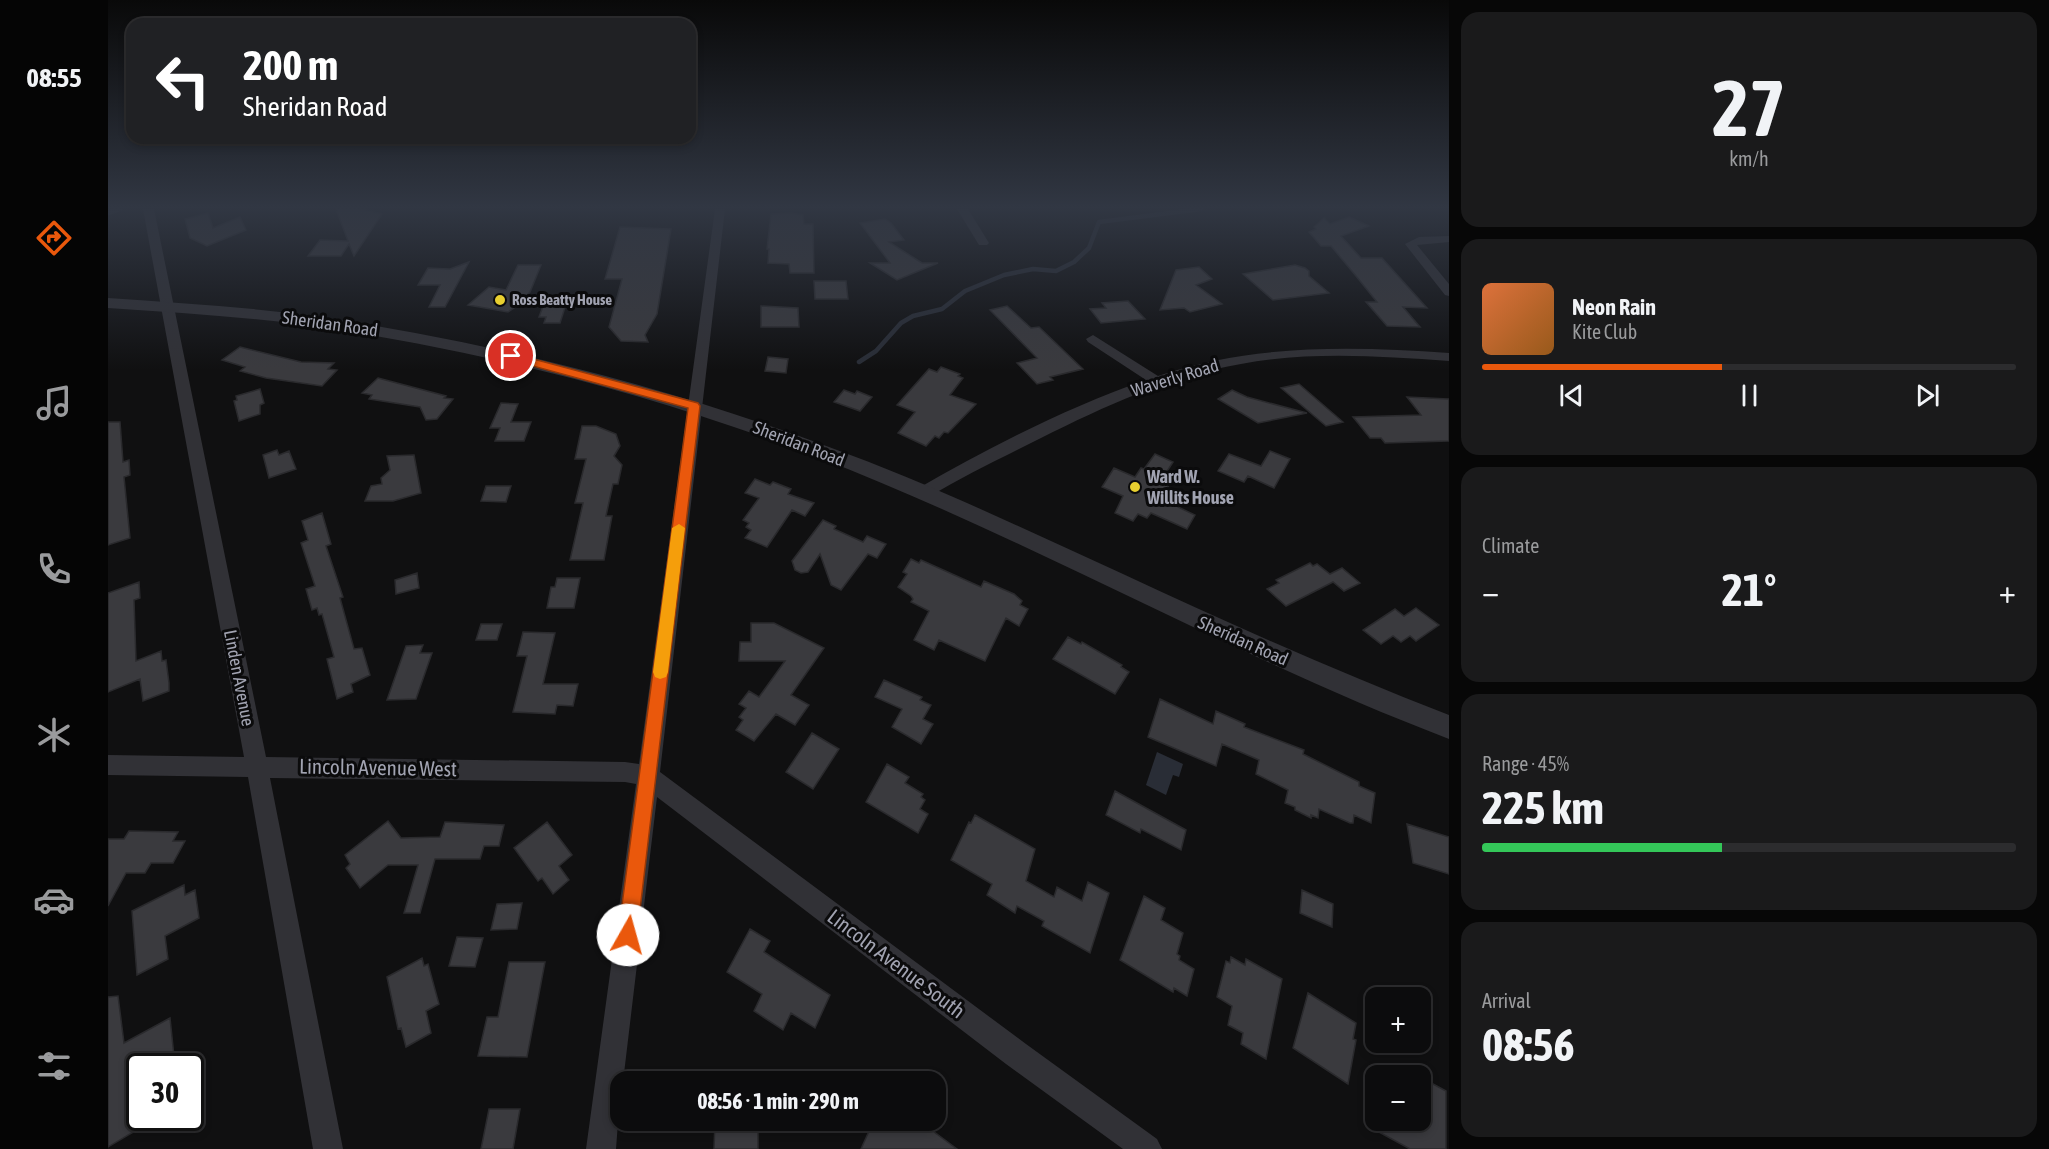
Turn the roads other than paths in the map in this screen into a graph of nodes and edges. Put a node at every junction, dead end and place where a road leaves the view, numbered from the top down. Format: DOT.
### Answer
graph roads {
  1 [pos="159,263"];
  2 [pos="713,263"];
  3 [pos="1424,263"];
  4 [pos="1449,292"];
  5 [pos="108,303"];
  6 [pos="166,306"];
  7 [pos="1093,339"];
  8 [pos="1449,357"];
  9 [pos="1155,380"];
  10 [pos="694,406"];
  11 [pos="923,493"];
  12 [pos="1449,727"];
  13 [pos="108,765"];
  14 [pos="257,766"];
  15 [pos="647,776"];
  16 [pos="328,1149"];
  17 [pos="601,1149"];
  18 [pos="1147,1149"];
  1 -- 6 [label="street, Linden Avenue"];
  2 -- 10 [label="street"];
  3 -- 4 [label="street"];
  5 -- 6 [label="street, Sheridan Road"];
  6 -- 10 [label="street, Sheridan Road"];
  6 -- 14 [label="street, Linden Avenue"];
  7 -- 9 [label="street"];
  8 -- 9 [label="street, Waverly Road"];
  9 -- 11 [label="street, Waverly Road"];
  10 -- 11 [label="street, Sheridan Road"];
  10 -- 15 [label="street"];
  11 -- 12 [label="street, Sheridan Road"];
  13 -- 14 [label="street, Lincoln Avenue West"];
  14 -- 15 [label="street, Lincoln Avenue West"];
  14 -- 16 [label="street, Linden Avenue"];
  15 -- 17 [label="street"];
  15 -- 18 [label="street, Lincoln Avenue South"];
}
